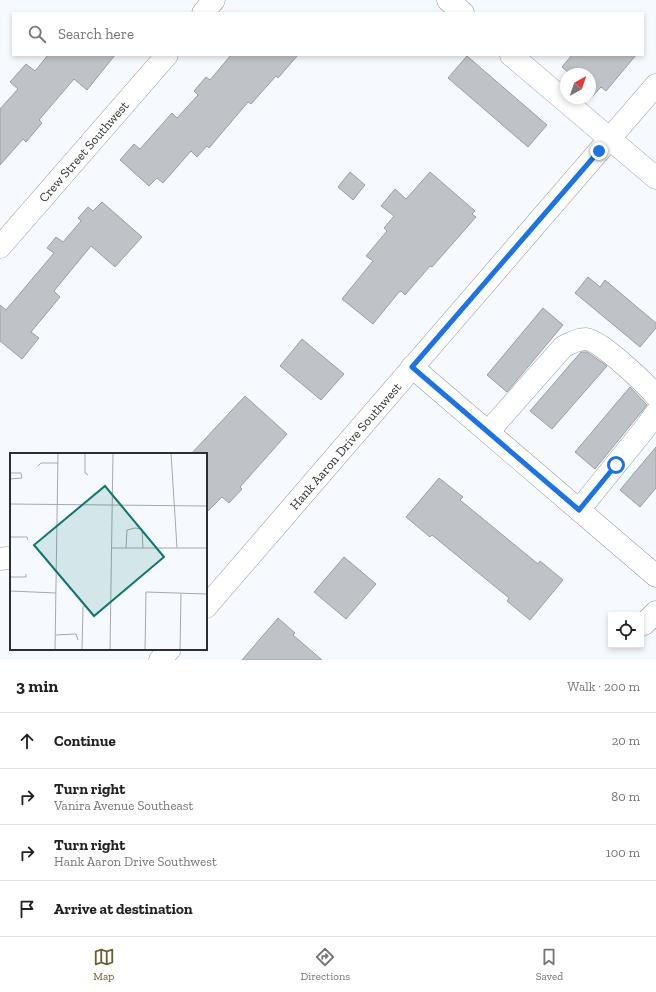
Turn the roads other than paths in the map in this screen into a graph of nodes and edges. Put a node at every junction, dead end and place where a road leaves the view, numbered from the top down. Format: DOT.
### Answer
graph roads {
  1 [pos="214,0"];
  2 [pos="448,0"];
  3 [pos="204,12"];
  4 [pos="462,12"];
  5 [pos="166,56"];
  6 [pos="512,56"];
  7 [pos="656,85"];
  8 [pos="610,139"];
  9 [pos="656,178"];
  10 [pos="0,247"];
  11 [pos="412,367"];
  12 [pos="656,396"];
  13 [pos="656,413"];
  14 [pos="488,432"];
  15 [pos="579,510"];
  16 [pos="656,576"];
  17 [pos="207,606"];
  18 [pos="169,650"];
  19 [pos="160,660"];
  1 -- 3 [label="street"];
  2 -- 4 [label="street"];
  5 -- 10 [label="street, Crew Street Southwest"];
  6 -- 8 [label="street"];
  7 -- 8 [label="street, Hank Aaron Drive Southwest"];
  8 -- 9 [label="street"];
  8 -- 11 [label="street, Hank Aaron Drive Southwest"];
  11 -- 14 [label="street"];
  11 -- 17 [label="street, Hank Aaron Drive Southwest"];
  12 -- 14 [label="street"];
  13 -- 15 [label="street"];
  14 -- 15 [label="street"];
  15 -- 16 [label="street"];
  18 -- 19 [label="street"];
}
